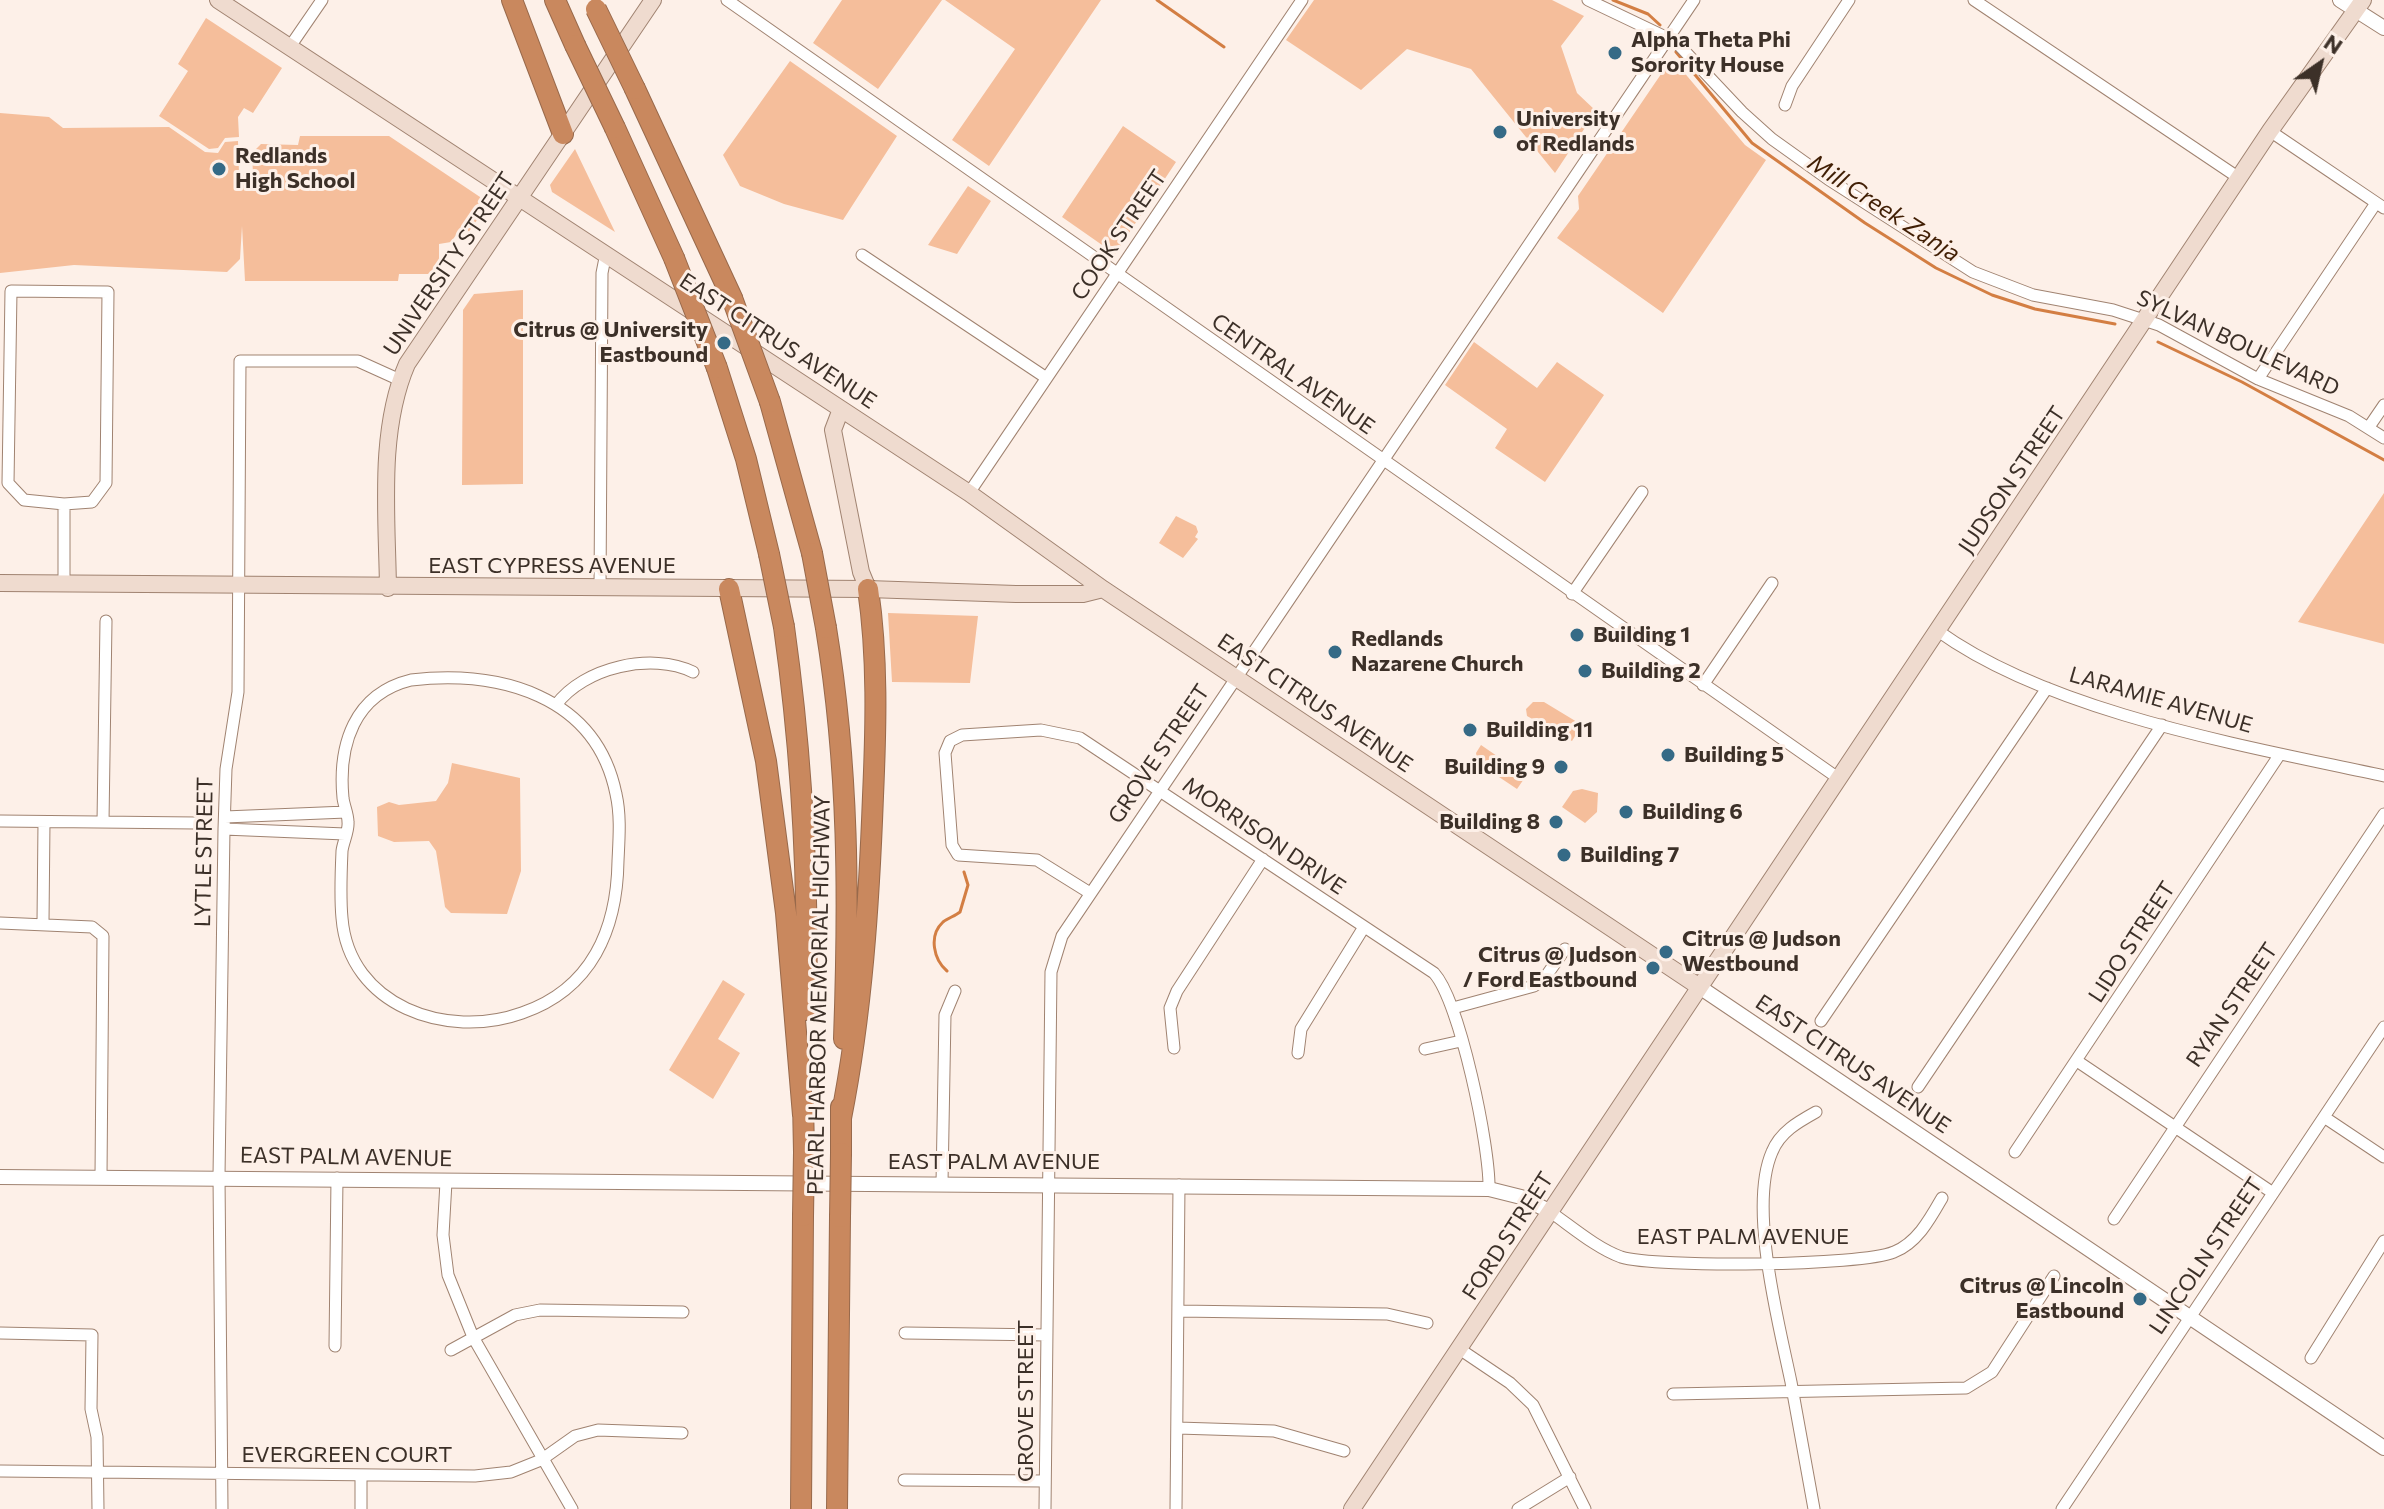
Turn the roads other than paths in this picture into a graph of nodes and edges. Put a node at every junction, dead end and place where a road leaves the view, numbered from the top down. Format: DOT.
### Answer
graph roads {
  1 [pos="218,0"];
  2 [pos="322,0"];
  3 [pos="512,0"];
  4 [pos="555,0"];
  5 [pos="653,0"];
  6 [pos="727,0"];
  7 [pos="1302,0"];
  8 [pos="1588,0"];
  9 [pos="1694,0"];
  10 [pos="1849,0"];
  11 [pos="1974,0"];
  12 [pos="2340,0"];
  13 [pos="594,5"];
  14 [pos="2359,5"];
  15 [pos="2384,28"];
  16 [pos="1667,39"];
  17 [pos="289,48"];
  18 [pos="1785,105"];
  19 [pos="2270,131"];
  20 [pos="563,134"];
  21 [pos="2239,178"];
  22 [pos="518,198"];
  23 [pos="2380,206"];
  24 [pos="606,253"];
  25 [pos="862,255"];
  26 [pos="1117,274"];
  27 [pos="2145,320"];
  28 [pos="1045,377"];
  29 [pos="2258,379"];
  30 [pos="400,380"];
  31 [pos="2384,405"];
  32 [pos="841,409"];
  33 [pos="2369,427"];
  34 [pos="2384,438"];
  35 [pos="1382,461"];
  36 [pos="1642,492"];
  37 [pos="969,493"];
  38 [pos="64,504"];
  39 [pos="0,583"];
  40 [pos="64,583"];
  41 [pos="1772,583"];
  42 [pos="240,586"];
  43 [pos="388,588"];
  44 [pos="600,589"];
  45 [pos="729,589"];
  46 [pos="868,589"];
  47 [pos="1103,589"];
  48 [pos="1572,594"];
  49 [pos="106,621"];
  50 [pos="1938,631"];
  51 [pos="693,672"];
  52 [pos="1235,676"];
  53 [pos="1703,685"];
  54 [pos="2047,688"];
  55 [pos="556,705"];
  56 [pos="2162,725"];
  57 [pos="2280,754"];
  58 [pos="2384,776"];
  59 [pos="1838,778"];
  60 [pos="1159,789"];
  61 [pos="346,812"];
  62 [pos="2384,814"];
  63 [pos="0,821"];
  64 [pos="44,822"];
  65 [pos="103,822"];
  66 [pos="196,823"];
  67 [pos="224,823"];
  68 [pos="345,834"];
  69 [pos="1263,859"];
  70 [pos="1090,893"];
  71 [pos="43,922"];
  72 [pos="0,923"];
  73 [pos="1364,927"];
  74 [pos="1565,949"];
  75 [pos="1698,986"];
  76 [pos="955,991"];
  77 [pos="1453,1008"];
  78 [pos="1821,1021"];
  79 [pos="2384,1027"];
  80 [pos="1461,1041"];
  81 [pos="1174,1048"];
  82 [pos="1425,1049"];
  83 [pos="1298,1053"];
  84 [pos="2077,1061"];
  85 [pos="1918,1087"];
  86 [pos="1816,1112"];
  87 [pos="803,1115"];
  88 [pos="2324,1117"];
  89 [pos="841,1118"];
  90 [pos="2174,1128"];
  91 [pos="2015,1152"];
  92 [pos="2384,1157"];
  93 [pos="101,1176"];
  94 [pos="219,1176"];
  95 [pos="0,1177"];
  96 [pos="337,1178"];
  97 [pos="446,1182"];
  98 [pos="942,1183"];
  99 [pos="1048,1184"];
  100 [pos="1179,1185"];
  101 [pos="1489,1189"];
  102 [pos="2273,1193"];
  103 [pos="1942,1198"];
  104 [pos="1549,1211"];
  105 [pos="2114,1219"];
  106 [pos="2384,1241"];
  107 [pos="1768,1263"];
  108 [pos="2054,1276"];
  109 [pos="1179,1311"];
  110 [pos="683,1312"];
  111 [pos="2189,1317"];
  112 [pos="1427,1323"];
  113 [pos="0,1333"];
  114 [pos="905,1333"];
  115 [pos="1047,1335"];
  116 [pos="473,1337"];
  117 [pos="335,1346"];
  118 [pos="451,1350"];
  119 [pos="1461,1350"];
  120 [pos="2311,1358"];
  121 [pos="1673,1394"];
  122 [pos="1793,1394"];
  123 [pos="1178,1428"];
  124 [pos="682,1433"];
  125 [pos="2384,1448"];
  126 [pos="1344,1451"];
  127 [pos="541,1460"];
  128 [pos="0,1471"];
  129 [pos="98,1472"];
  130 [pos="220,1474"];
  131 [pos="361,1476"];
  132 [pos="1570,1477"];
  133 [pos="904,1480"];
  134 [pos="1045,1481"];
  135 [pos="98,1509"];
  136 [pos="222,1509"];
  137 [pos="361,1509"];
  138 [pos="572,1509"];
  139 [pos="801,1509"];
  140 [pos="837,1509"];
  141 [pos="1045,1509"];
  142 [pos="1176,1509"];
  143 [pos="1352,1509"];
  144 [pos="1518,1509"];
  145 [pos="1585,1509"];
  146 [pos="1814,1509"];
  147 [pos="2062,1509"];
  1 -- 17 [label="main road, EAST CITRUS AVENUE"];
  2 -- 17 [label="street"];
  3 -- 20 [label="highway"];
  4 -- 87 [label="highway, PEARL HARBOR MEMORIAL HIGHWAY, bridge"];
  5 -- 20 [label="main road, UNIVERSITY STREET"];
  6 -- 26 [label="street, CENTRAL AVENUE"];
  7 -- 26 [label="street, COOK STREET"];
  8 -- 16 [label="street, SYLVAN BOULEVARD"];
  9 -- 16 [label="street, GROVE STREET"];
  10 -- 18 [label="street"];
  11 -- 21 [label="street"];
  12 -- 14 [label="street"];
  13 -- 89 [label="highway, PEARL HARBOR MEMORIAL HIGHWAY, bridge"];
  14 -- 15 [label="street"];
  14 -- 19 [label="main road, JUDSON STREET"];
  16 -- 27 [label="street, SYLVAN BOULEVARD"];
  16 -- 35 [label="street, GROVE STREET"];
  17 -- 22 [label="main road, EAST CITRUS AVENUE"];
  19 -- 21 [label="main road, JUDSON STREET"];
  19 -- 23 [label="street"];
  20 -- 22 [label="main road, UNIVERSITY STREET"];
  21 -- 27 [label="main road, JUDSON STREET"];
  22 -- 24 [label="main road, EAST CITRUS AVENUE"];
  22 -- 30 [label="main road, UNIVERSITY STREET"];
  23 -- 29 [label="street"];
  24 -- 32 [label="main road, EAST CITRUS AVENUE"];
  24 -- 44 [label="street"];
  25 -- 28 [label="street"];
  26 -- 28 [label="street, COOK STREET"];
  26 -- 35 [label="street, CENTRAL AVENUE"];
  27 -- 29 [label="street, SYLVAN BOULEVARD"];
  27 -- 50 [label="main road, JUDSON STREET"];
  28 -- 37 [label="street, COOK STREET"];
  29 -- 33 [label="street, SYLVAN BOULEVARD"];
  30 -- 42 [label="street, LYTLE STREET"];
  30 -- 43 [label="main road, UNIVERSITY STREET"];
  31 -- 33 [label="street"];
  32 -- 37 [label="main road, EAST CITRUS AVENUE"];
  32 -- 46 [label="main road"];
  33 -- 34 [label="street, SYLVAN BOULEVARD"];
  35 -- 48 [label="street, CENTRAL AVENUE"];
  35 -- 52 [label="street, GROVE STREET"];
  36 -- 48 [label="street"];
  37 -- 47 [label="main road, EAST CITRUS AVENUE"];
  38 -- 38 [label="street"];
  38 -- 40 [label="street"];
  39 -- 40 [label="main road, EAST CYPRESS AVENUE"];
  40 -- 42 [label="main road, EAST CYPRESS AVENUE"];
  41 -- 53 [label="street"];
  42 -- 43 [label="main road, EAST CYPRESS AVENUE"];
  42 -- 67 [label="street, LYTLE STREET"];
  43 -- 44 [label="main road, EAST CYPRESS AVENUE"];
  44 -- 45 [label="main road, EAST CYPRESS AVENUE"];
  45 -- 46 [label="main road, EAST CYPRESS AVENUE"];
  45 -- 87 [label="highway"];
  46 -- 47 [label="main road, EAST CYPRESS AVENUE"];
  46 -- 89 [label="highway"];
  47 -- 52 [label="main road, EAST CITRUS AVENUE"];
  48 -- 53 [label="street, CENTRAL AVENUE"];
  49 -- 65 [label="street"];
  50 -- 54 [label="street, LARAMIE AVENUE"];
  50 -- 59 [label="main road, JUDSON STREET"];
  51 -- 55 [label="street"];
  52 -- 60 [label="street, GROVE STREET"];
  52 -- 75 [label="main road, EAST CITRUS AVENUE"];
  53 -- 59 [label="street, CENTRAL AVENUE"];
  54 -- 56 [label="street, LARAMIE AVENUE"];
  54 -- 78 [label="street"];
  55 -- 61 [label="street"];
  55 -- 68 [label="street"];
  56 -- 57 [label="street, LARAMIE AVENUE"];
  56 -- 85 [label="street"];
  57 -- 58 [label="street, LARAMIE AVENUE"];
  57 -- 84 [label="street, LIDO STREET"];
  59 -- 75 [label="main road, JUDSON STREET"];
  60 -- 69 [label="street, MORRISON DRIVE"];
  60 -- 70 [label="street, GROVE STREET"];
  60 -- 70 [label="street, MORRISON DRIVE"];
  61 -- 67 [label="street"];
  61 -- 68 [label="street"];
  62 -- 90 [label="street, RYAN STREET"];
  63 -- 64 [label="street"];
  64 -- 65 [label="street"];
  64 -- 71 [label="street"];
  65 -- 66 [label="street"];
  67 -- 68 [label="street"];
  67 -- 94 [label="street, LYTLE STREET"];
  69 -- 73 [label="street, MORRISON DRIVE"];
  69 -- 81 [label="street"];
  70 -- 99 [label="street, GROVE STREET"];
  71 -- 72 [label="street"];
  71 -- 93 [label="street"];
  73 -- 77 [label="street, MORRISON DRIVE"];
  73 -- 83 [label="street"];
  74 -- 77 [label="street"];
  75 -- 104 [label="main road, FORD STREET"];
  75 -- 111 [label="street, EAST CITRUS AVENUE"];
  76 -- 98 [label="street"];
  77 -- 80 [label="street, MORRISON DRIVE"];
  79 -- 88 [label="street, LINCOLN STREET"];
  80 -- 82 [label="street"];
  80 -- 101 [label="street, MORRISON DRIVE"];
  84 -- 90 [label="street"];
  84 -- 91 [label="street, LIDO STREET"];
  86 -- 107 [label="street"];
  87 -- 139 [label="highway, PEARL HARBOR MEMORIAL HIGHWAY, bridge"];
  88 -- 92 [label="street"];
  88 -- 102 [label="street, LINCOLN STREET"];
  89 -- 140 [label="highway, PEARL HARBOR MEMORIAL HIGHWAY, bridge"];
  90 -- 102 [label="street"];
  90 -- 105 [label="street, RYAN STREET"];
  93 -- 94 [label="street, EAST PALM AVENUE"];
  93 -- 95 [label="street, EAST PALM AVENUE"];
  94 -- 96 [label="street, EAST PALM AVENUE"];
  94 -- 130 [label="street, LYTLE STREET"];
  96 -- 97 [label="street, EAST PALM AVENUE"];
  96 -- 117 [label="street"];
  97 -- 98 [label="street, EAST PALM AVENUE"];
  97 -- 116 [label="street"];
  98 -- 99 [label="street, EAST PALM AVENUE"];
  99 -- 100 [label="street, EAST PALM AVENUE"];
  99 -- 115 [label="street, GROVE STREET"];
  100 -- 101 [label="street, EAST PALM AVENUE"];
  100 -- 109 [label="street"];
  101 -- 104 [label="street, EAST PALM AVENUE"];
  102 -- 111 [label="street, LINCOLN STREET"];
  103 -- 107 [label="street, EAST PALM AVENUE"];
  104 -- 107 [label="street, EAST PALM AVENUE"];
  104 -- 119 [label="main road, FORD STREET"];
  106 -- 120 [label="street"];
  107 -- 122 [label="street"];
  108 -- 122 [label="street"];
  109 -- 112 [label="street"];
  109 -- 123 [label="street"];
  110 -- 116 [label="street"];
  111 -- 125 [label="street, EAST CITRUS AVENUE"];
  111 -- 147 [label="street, LINCOLN STREET"];
  113 -- 129 [label="street"];
  114 -- 115 [label="street"];
  115 -- 134 [label="street, GROVE STREET"];
  116 -- 118 [label="street"];
  116 -- 127 [label="street"];
  119 -- 132 [label="street"];
  119 -- 143 [label="main road, FORD STREET"];
  121 -- 122 [label="street"];
  122 -- 146 [label="street"];
  123 -- 126 [label="street"];
  123 -- 142 [label="street"];
  124 -- 127 [label="street, EVERGREEN COURT"];
  127 -- 131 [label="street, EVERGREEN COURT"];
  127 -- 138 [label="street"];
  128 -- 129 [label="street, EVERGREEN COURT"];
  129 -- 130 [label="street, EVERGREEN COURT"];
  129 -- 135 [label="street"];
  130 -- 131 [label="street, EVERGREEN COURT"];
  130 -- 136 [label="street, LYTLE STREET"];
  131 -- 137 [label="street"];
  132 -- 144 [label="street"];
  132 -- 145 [label="street"];
  133 -- 134 [label="street"];
  134 -- 141 [label="street, GROVE STREET"];
}
